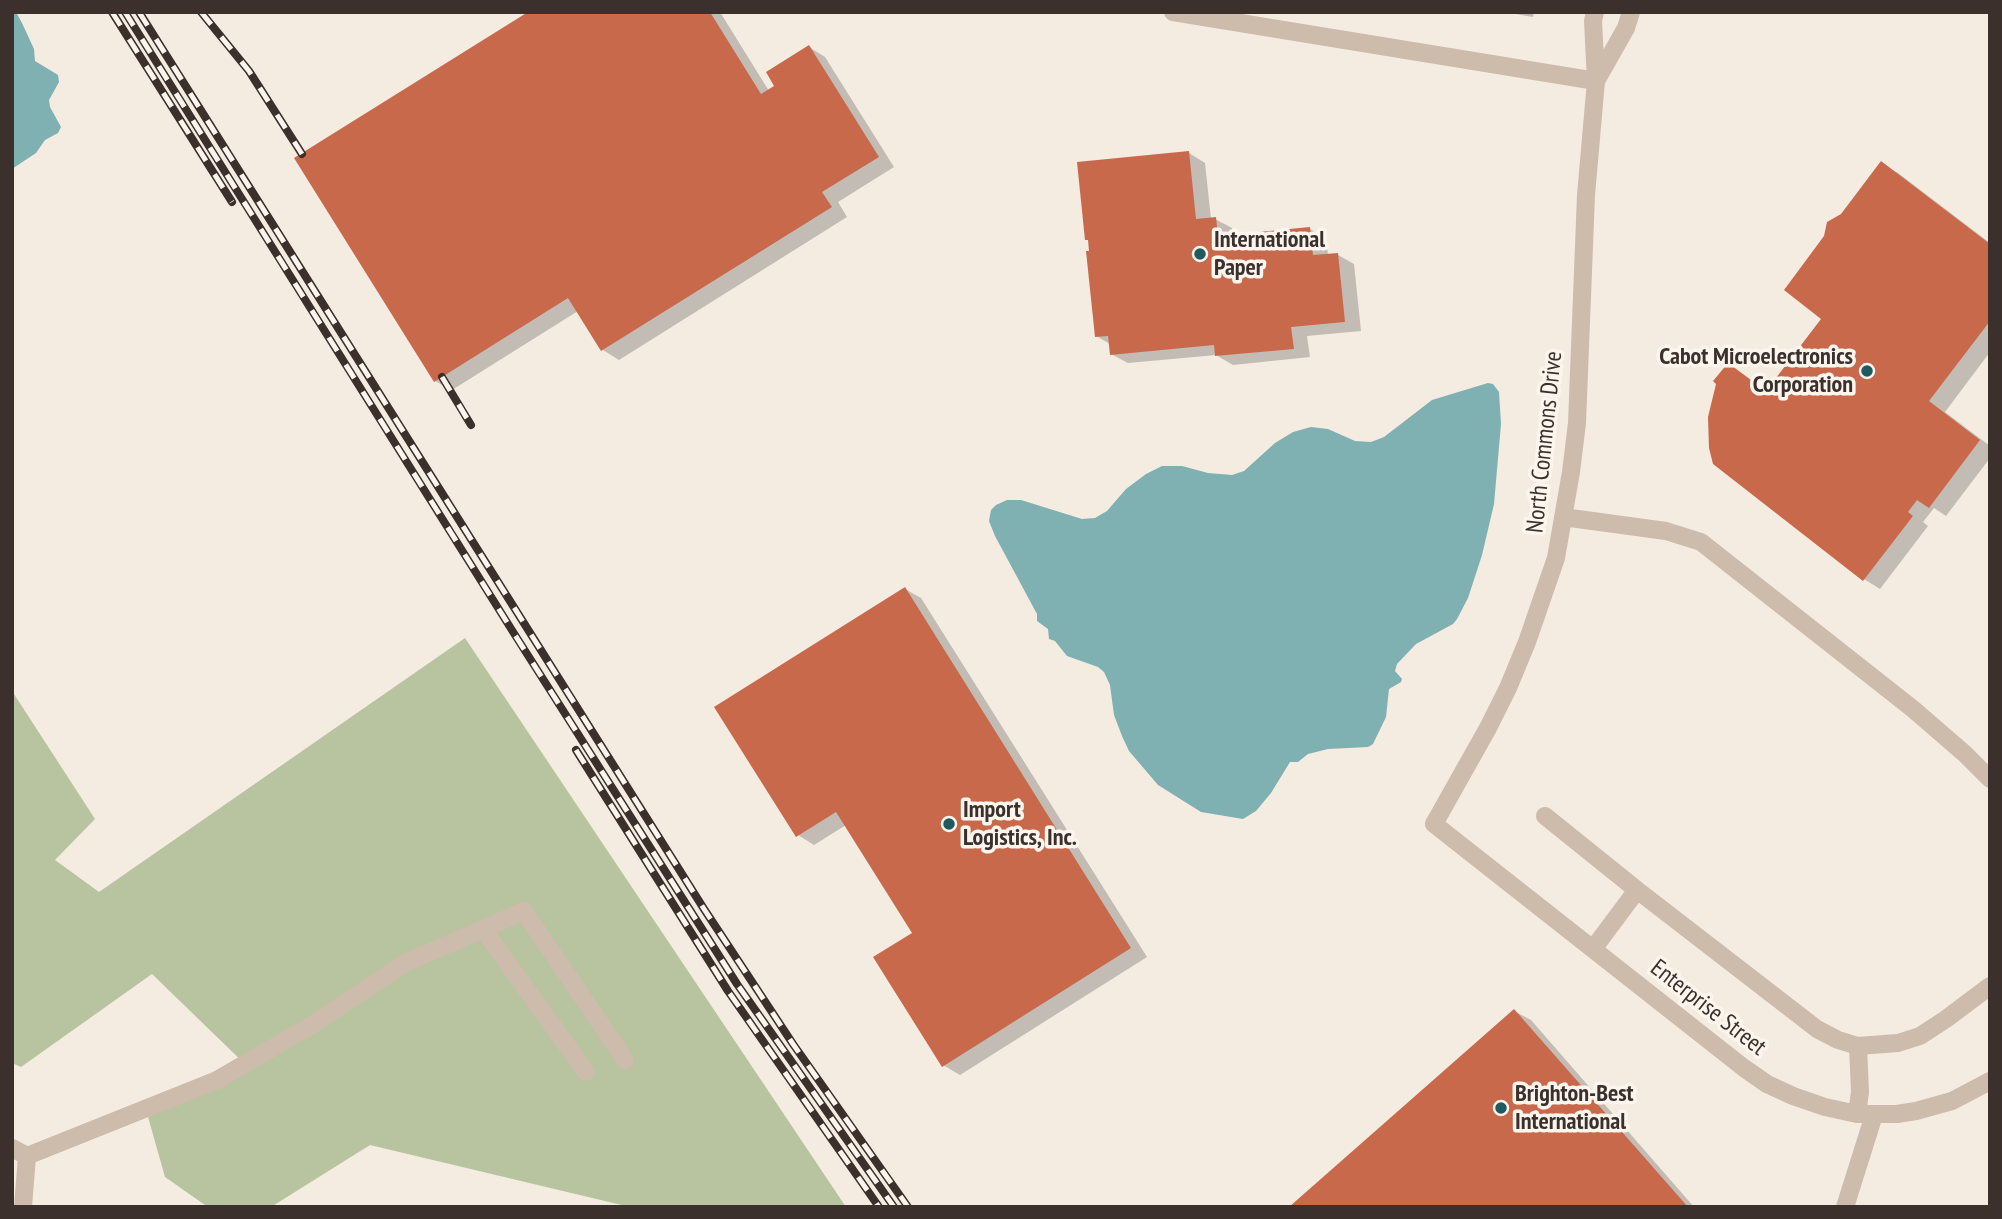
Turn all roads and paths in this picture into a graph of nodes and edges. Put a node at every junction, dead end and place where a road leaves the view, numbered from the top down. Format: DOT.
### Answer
graph roads {
  1 [pos="1173,12"];
  2 [pos="1594,12"];
  3 [pos="1631,12"];
  4 [pos="1596,81"];
  5 [pos="1563,517"];
  6 [pos="1990,779"];
  7 [pos="1545,816"];
  8 [pos="1434,824"];
  9 [pos="1637,890"];
  10 [pos="483,929"];
  11 [pos="1593,949"];
  12 [pos="1990,986"];
  13 [pos="1858,1046"];
  14 [pos="625,1060"];
  15 [pos="586,1072"];
  16 [pos="1990,1081"];
  17 [pos="1866,1115"];
  18 [pos="20,1152"];
  19 [pos="23,1207"];
  20 [pos="1844,1207"];
  1 -- 4 [label="street"];
  2 -- 4 [label="street, North Commons Drive"];
  3 -- 4 [label="street"];
  4 -- 5 [label="street, North Commons Drive"];
  5 -- 6 [label="street"];
  5 -- 8 [label="street, North Commons Drive"];
  7 -- 9 [label="street"];
  8 -- 11 [label="street, Enterprise Street"];
  9 -- 11 [label="street"];
  9 -- 13 [label="street"];
  10 -- 14 [label="street"];
  10 -- 15 [label="street"];
  10 -- 18 [label="street"];
  11 -- 17 [label="street, Enterprise Street"];
  12 -- 13 [label="street"];
  13 -- 17 [label="street"];
  16 -- 17 [label="street, Enterprise Street"];
  17 -- 20 [label="street"];
  18 -- 19 [label="street"];
}
